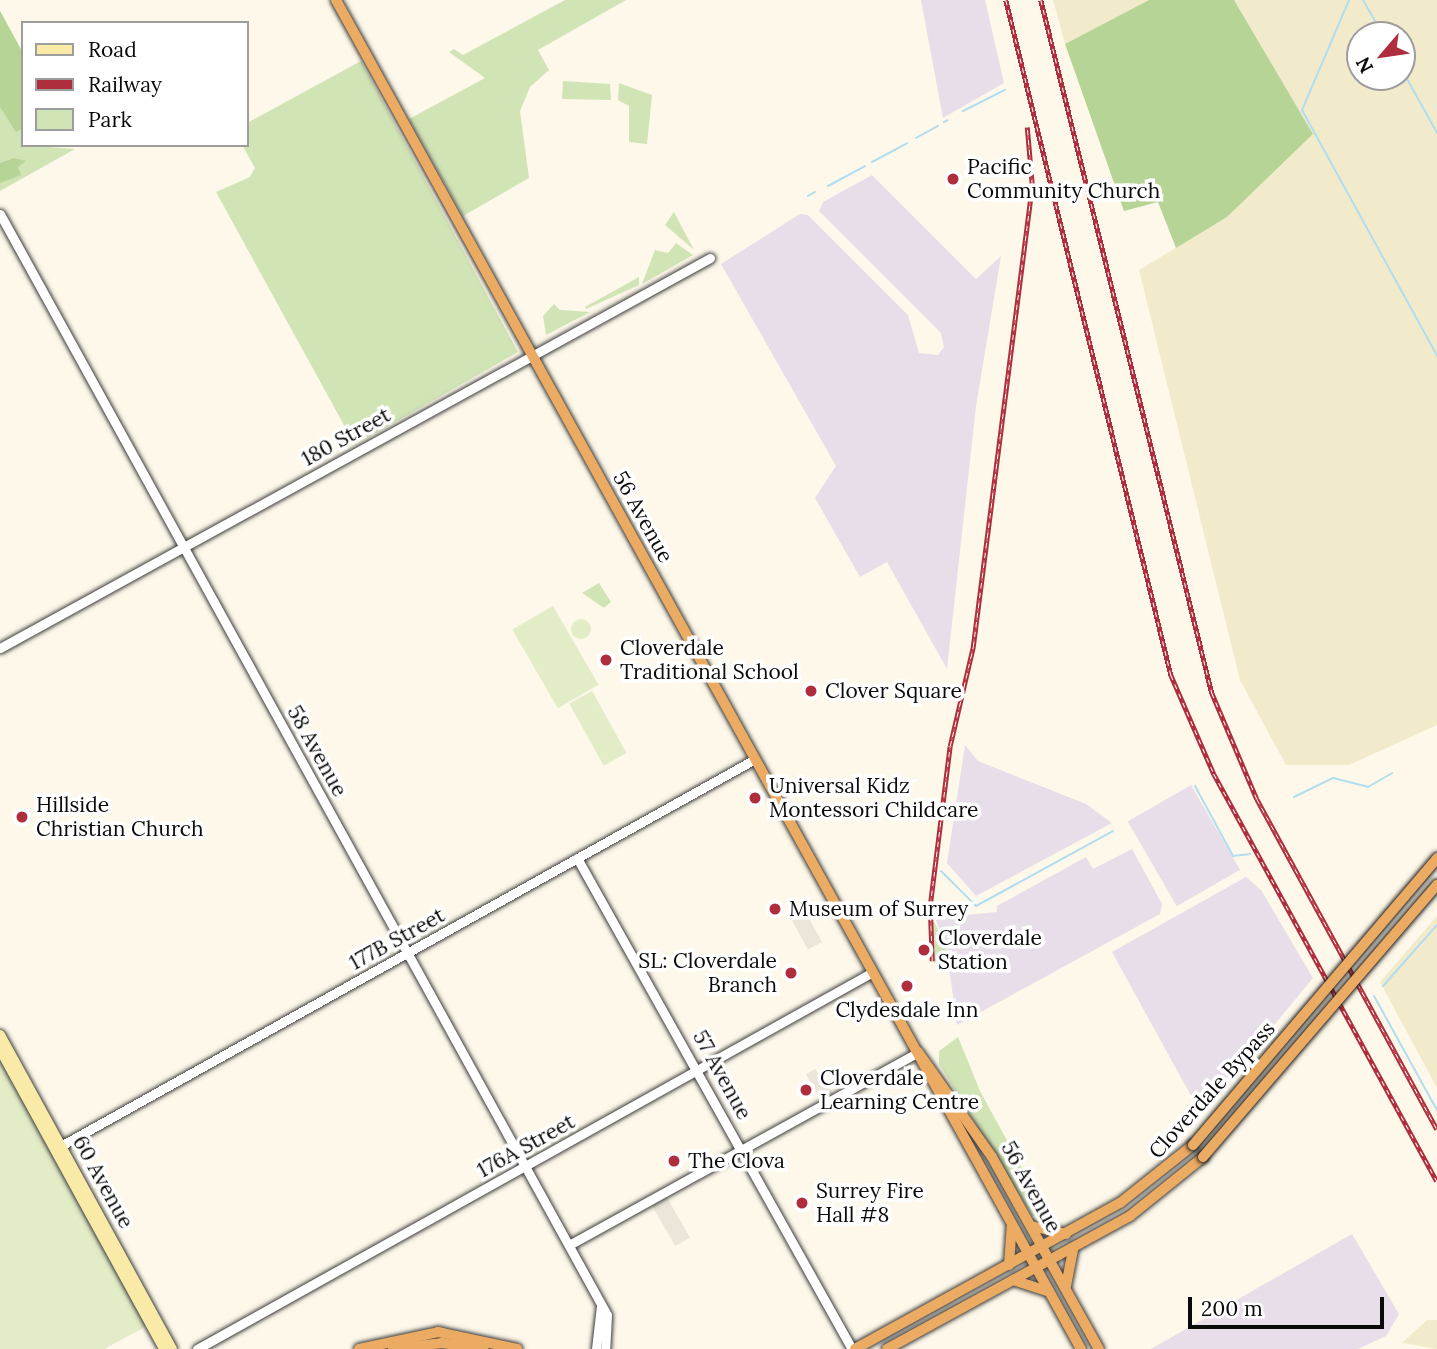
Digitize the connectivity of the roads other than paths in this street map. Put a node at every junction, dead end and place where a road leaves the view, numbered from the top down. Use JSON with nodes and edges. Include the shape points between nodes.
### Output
{"nodes":[{"id":1,"x":336,"y":0,"type":"edge"},
{"id":2,"x":0,"y":214,"type":"edge"},
{"id":3,"x":710,"y":258,"type":"dead end"},
{"id":4,"x":531,"y":355,"type":"junction"},
{"id":5,"x":184,"y":547,"type":"junction"},
{"id":6,"x":0,"y":648,"type":"edge"},
{"id":7,"x":755,"y":759,"type":"junction"},
{"id":8,"x":577,"y":858,"type":"junction"},
{"id":9,"x":1437,"y":858,"type":"edge"},
{"id":10,"x":1437,"y":885,"type":"edge"},
{"id":11,"x":409,"y":952,"type":"junction"},
{"id":12,"x":871,"y":973,"type":"junction"},
{"id":13,"x":0,"y":1035,"type":"edge"},
{"id":14,"x":0,"y":1049,"type":"edge"},
{"id":15,"x":918,"y":1052,"type":"junction"},
{"id":16,"x":699,"y":1070,"type":"junction"},
{"id":17,"x":58,"y":1147,"type":"junction"},
{"id":18,"x":742,"y":1149,"type":"junction"},
{"id":19,"x":526,"y":1166,"type":"junction"},
{"id":20,"x":1012,"y":1224,"type":"junction"},
{"id":21,"x":1031,"y":1226,"type":"junction"},
{"id":22,"x":1066,"y":1234,"type":"junction"},
{"id":23,"x":569,"y":1245,"type":"junction"},
{"id":24,"x":1042,"y":1247,"type":"junction"},
{"id":25,"x":1073,"y":1250,"type":"junction"},
{"id":26,"x":1029,"y":1254,"type":"junction"},
{"id":27,"x":1050,"y":1261,"type":"junction"},
{"id":28,"x":1009,"y":1265,"type":"junction"},
{"id":29,"x":1037,"y":1268,"type":"junction"},
{"id":30,"x":124,"y":1269,"type":"junction"},
{"id":31,"x":1013,"y":1280,"type":"junction"},
{"id":32,"x":1066,"y":1289,"type":"junction"},
{"id":33,"x":1051,"y":1294,"type":"junction"},
{"id":34,"x":601,"y":1306,"type":"junction"},
{"id":35,"x":164,"y":1349,"type":"edge"},
{"id":36,"x":172,"y":1349,"type":"edge"},
{"id":37,"x":197,"y":1349,"type":"edge"},
{"id":38,"x":359,"y":1349,"type":"edge"},
{"id":39,"x":393,"y":1349,"type":"edge"},
{"id":40,"x":485,"y":1349,"type":"edge"},
{"id":41,"x":517,"y":1349,"type":"edge"},
{"id":42,"x":596,"y":1349,"type":"edge"},
{"id":43,"x":605,"y":1349,"type":"edge"},
{"id":44,"x":853,"y":1349,"type":"edge"},
{"id":45,"x":887,"y":1349,"type":"edge"},
{"id":46,"x":1081,"y":1349,"type":"edge"},
{"id":47,"x":1099,"y":1349,"type":"edge"}],
"edges":[{"from":1,"to":4,"type":"highway","name":"56 Avenue"},
{"from":2,"to":5,"type":"street","name":"58 Avenue"},
{"from":3,"to":4,"type":"street","name":"180 Street"},
{"from":4,"to":5,"type":"street","name":"180 Street"},
{"from":4,"to":7,"type":"highway","name":"56 Avenue"},
{"from":5,"to":6,"type":"street","name":"180 Street"},
{"from":5,"to":11,"type":"street","name":"58 Avenue"},
{"from":7,"to":8,"type":"street","name":"177B Street"},
{"from":7,"to":12,"type":"highway","name":"56 Avenue"},
{"from":8,"to":11,"type":"street","name":"177B Street"},
{"from":8,"to":16,"type":"street","name":"57 Avenue"},
{"from":9,"to":22,"type":"highway","name":"Cloverdale Bypass","bridge":true,"via":[[1193,1145],[1151,1184]]},
{"from":10,"to":25,"type":"highway","name":"Cloverdale Bypass","bridge":true,"via":[[1203,1157],[1148,1204]]},
{"from":11,"to":17,"type":"street","name":"177B Street"},
{"from":11,"to":19,"type":"street","name":"58 Avenue"},
{"from":12,"to":15,"type":"highway","name":"56 Avenue"},
{"from":12,"to":16,"type":"street","name":"176A Street"},
{"from":13,"to":17,"type":"main road","name":"60 Avenue"},
{"from":14,"to":17,"type":"main road","name":"60 Avenue"},
{"from":15,"to":18,"type":"street"},
{"from":15,"to":20,"type":"highway","name":"56 Avenue","via":[[920,1067]]},
{"from":15,"to":21,"type":"highway","name":"56 Avenue","via":[[979,1135]]},
{"from":16,"to":18,"type":"street","name":"57 Avenue"},
{"from":16,"to":19,"type":"street","name":"176A Street"},
{"from":17,"to":30,"type":"main road","name":"60 Avenue"},
{"from":17,"to":30,"type":"main road","name":"60 Avenue"},
{"from":18,"to":23,"type":"street"},
{"from":18,"to":44,"type":"street","name":"57 Avenue"},
{"from":19,"to":23,"type":"street","name":"58 Avenue"},
{"from":19,"to":37,"type":"street","name":"176A Street"},
{"from":20,"to":26,"type":"highway","name":"56 Avenue"},
{"from":20,"to":28,"type":"highway"},
{"from":21,"to":22,"type":"highway"},
{"from":21,"to":24,"type":"highway","name":"56 Avenue"},
{"from":22,"to":24,"type":"highway","name":"Cloverdale Bypass"},
{"from":23,"to":34,"type":"street","name":"58 Avenue"},
{"from":24,"to":26,"type":"highway","name":"Cloverdale Bypass"},
{"from":24,"to":27,"type":"highway","name":"56 Avenue"},
{"from":25,"to":27,"type":"highway","name":"Cloverdale Bypass"},
{"from":25,"to":32,"type":"highway"},
{"from":26,"to":28,"type":"highway","name":"Cloverdale Bypass"},
{"from":26,"to":29,"type":"highway","name":"56 Avenue"},
{"from":27,"to":29,"type":"highway","name":"Cloverdale Bypass"},
{"from":27,"to":32,"type":"highway","name":"56 Avenue"},
{"from":28,"to":44,"type":"highway","name":"Cloverdale Bypass"},
{"from":29,"to":31,"type":"highway","name":"Cloverdale Bypass"},
{"from":29,"to":33,"type":"highway","name":"56 Avenue"},
{"from":30,"to":35,"type":"main road","name":"60 Avenue"},
{"from":30,"to":36,"type":"main road"},
{"from":31,"to":33,"type":"highway"},
{"from":31,"to":45,"type":"highway","name":"Cloverdale Bypass"},
{"from":32,"to":47,"type":"highway","name":"56 Avenue"},
{"from":33,"to":46,"type":"highway","name":"56 Avenue"},
{"from":34,"to":42,"type":"street"},
{"from":34,"to":43,"type":"street","name":"58 Avenue","via":[[607,1315]]},
{"from":38,"to":41,"type":"highway","via":[[438,1332]]},
{"from":39,"to":40,"type":"highway","via":[[442,1343]]}]}
